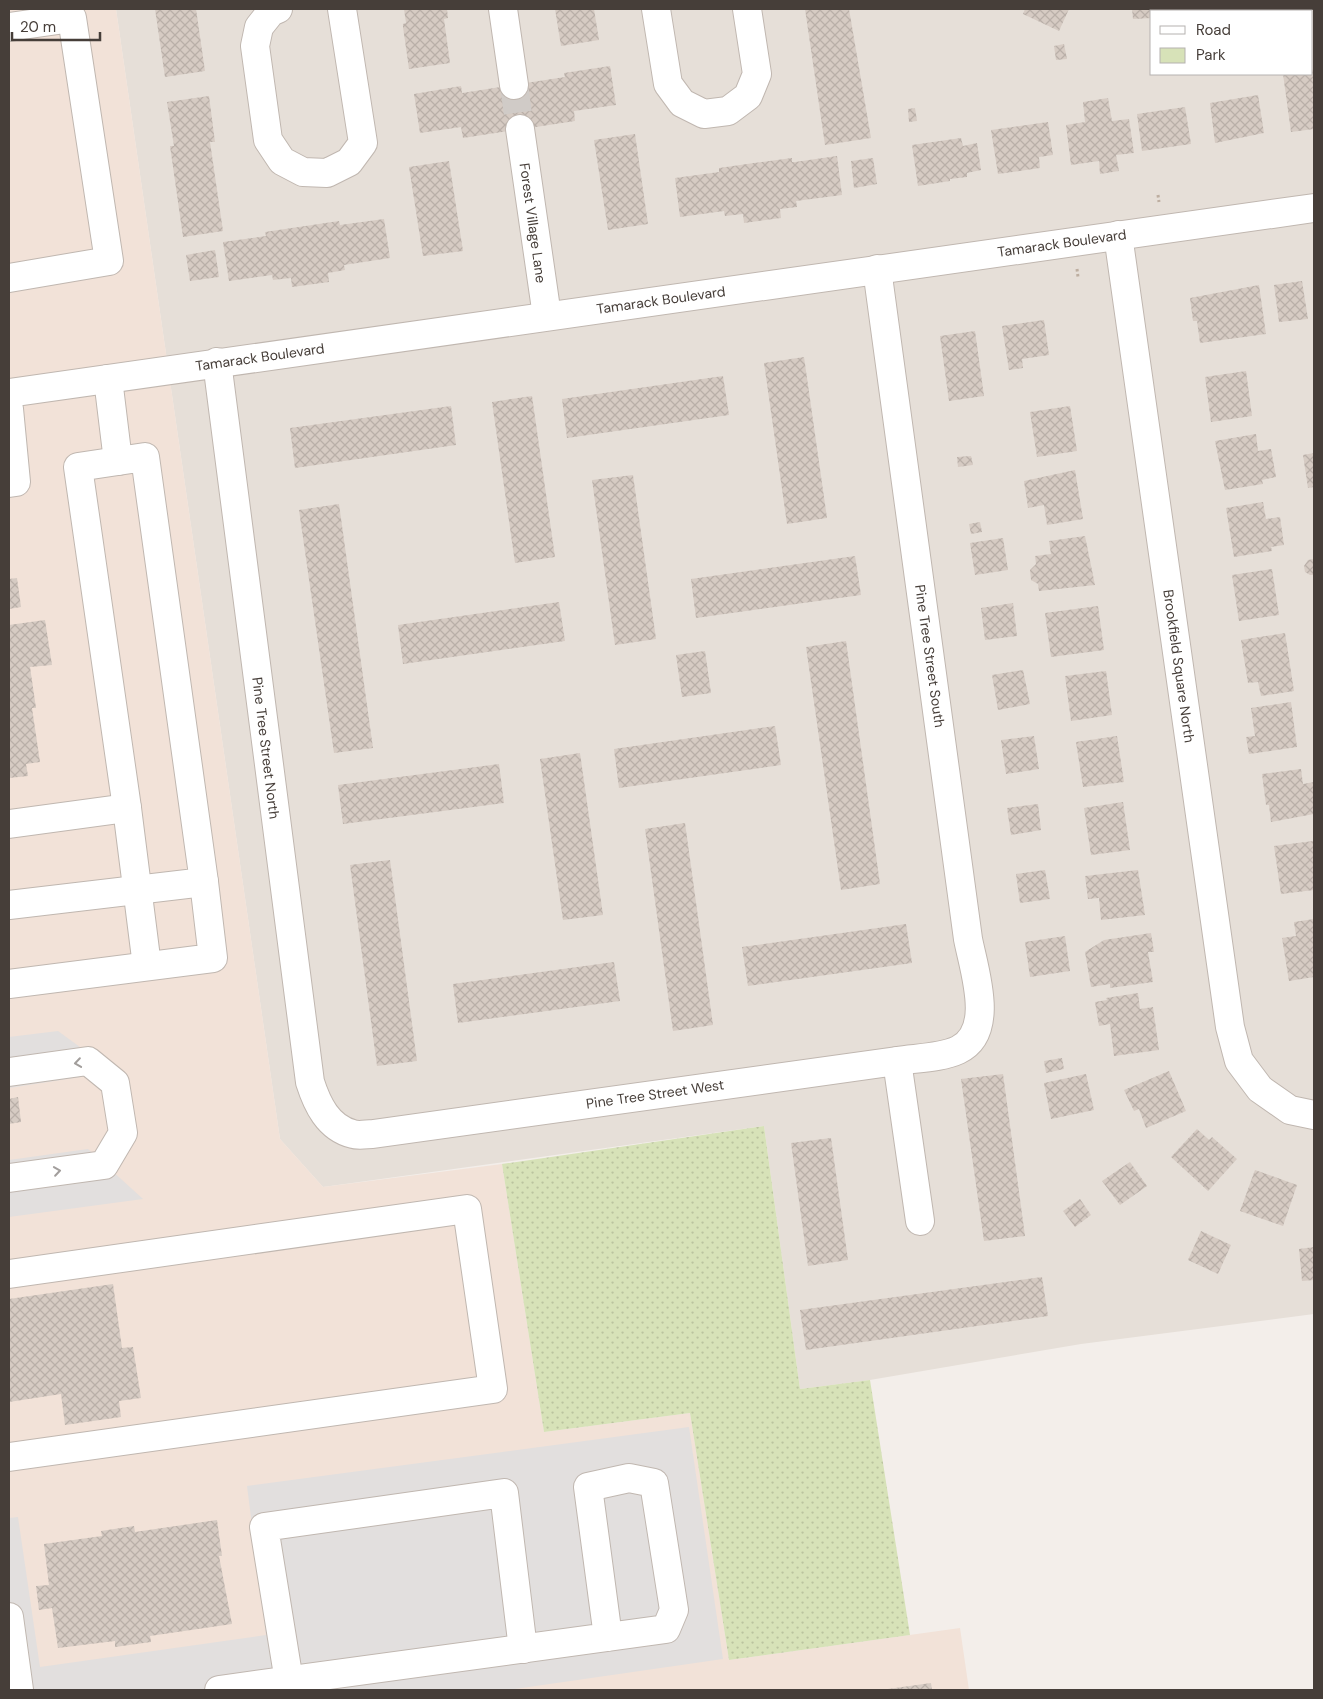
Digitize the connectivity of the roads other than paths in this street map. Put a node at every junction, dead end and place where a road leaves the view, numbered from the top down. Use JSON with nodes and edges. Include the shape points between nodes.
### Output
{"nodes":[{"id":1,"x":278,"y":9,"type":"edge"},
{"id":2,"x":342,"y":9,"type":"edge"},
{"id":3,"x":504,"y":9,"type":"edge"},
{"id":4,"x":656,"y":9,"type":"edge"},
{"id":5,"x":747,"y":9,"type":"edge"},
{"id":6,"x":9,"y":27,"type":"edge"},
{"id":7,"x":514,"y":85,"type":"tunnel mouth"},
{"id":8,"x":520,"y":130,"type":"tunnel mouth"},
{"id":9,"x":1314,"y":208,"type":"edge"},
{"id":10,"x":1118,"y":235,"type":"junction"},
{"id":11,"x":877,"y":269,"type":"junction"},
{"id":12,"x":9,"y":278,"type":"edge"},
{"id":13,"x":547,"y":316,"type":"junction"},
{"id":14,"x":216,"y":362,"type":"junction"},
{"id":15,"x":108,"y":379,"type":"junction"},
{"id":16,"x":9,"y":393,"type":"edge"},
{"id":17,"x":9,"y":409,"type":"edge"},
{"id":18,"x":118,"y":461,"type":"junction"},
{"id":19,"x":9,"y":483,"type":"edge"},
{"id":20,"x":127,"y":808,"type":"junction"},
{"id":21,"x":9,"y":824,"type":"edge"},
{"id":22,"x":204,"y":882,"type":"junction"},
{"id":23,"x":136,"y":889,"type":"junction"},
{"id":24,"x":9,"y":905,"type":"edge"},
{"id":25,"x":147,"y":966,"type":"junction"},
{"id":26,"x":9,"y":984,"type":"edge"},
{"id":27,"x":971,"y":1040,"type":"joint"},
{"id":28,"x":897,"y":1060,"type":"junction"},
{"id":29,"x":9,"y":1072,"type":"edge"},
{"id":30,"x":1314,"y":1116,"type":"edge"},
{"id":31,"x":337,"y":1126,"type":"joint"},
{"id":32,"x":9,"y":1178,"type":"edge"},
{"id":33,"x":920,"y":1221,"type":"dead end"},
{"id":34,"x":9,"y":1274,"type":"edge"},
{"id":35,"x":9,"y":1457,"type":"edge"},
{"id":36,"x":9,"y":1617,"type":"edge"},
{"id":37,"x":608,"y":1637,"type":"junction"},
{"id":38,"x":523,"y":1648,"type":"junction"},
{"id":39,"x":289,"y":1681,"type":"junction"},
{"id":40,"x":19,"y":1690,"type":"edge"},
{"id":41,"x":219,"y":1690,"type":"edge"}],
"edges":[{"from":1,"to":2,"type":"street","via":[[271,12],[259,27],[255,46],[268,140],[282,160],[303,172],[327,173],[349,162],[363,142]]},
{"from":3,"to":7,"type":"street"},
{"from":4,"to":5,"type":"street","via":[[668,84],[682,103],[704,114],[728,111],[735,106],[748,96],[758,74]]},
{"from":6,"to":12,"type":"street","via":[[72,18],[109,261]]},
{"from":8,"to":13,"type":"street","name":"Forest Village Lane"},
{"from":9,"to":10,"type":"street","name":"Tamarack Boulevard"},
{"from":10,"to":11,"type":"street","name":"Tamarack Boulevard"},
{"from":10,"to":30,"type":"street","name":"Brookfield Square North","via":[[1230,1027],[1239,1061],[1260,1090],[1290,1110]]},
{"from":11,"to":13,"type":"street","name":"Tamarack Boulevard"},
{"from":11,"to":27,"type":"street","name":"Pine Tree Street South","via":[[967,929],[980,1003],[980,1022]]},
{"from":13,"to":14,"type":"street","name":"Tamarack Boulevard"},
{"from":14,"to":15,"type":"street","name":"Tamarack Boulevard"},
{"from":14,"to":31,"type":"street","name":"Pine Tree Street North","via":[[310,1082],[318,1107]]},
{"from":15,"to":16,"type":"street","name":"Tamarack Boulevard"},
{"from":15,"to":18,"type":"street"},
{"from":17,"to":19,"type":"street","via":[[16,482]]},
{"from":18,"to":20,"type":"street","via":[[78,467]]},
{"from":18,"to":22,"type":"street","via":[[145,458]]},
{"from":20,"to":21,"type":"street"},
{"from":20,"to":23,"type":"street"},
{"from":22,"to":23,"type":"street"},
{"from":22,"to":25,"type":"street","via":[[213,958]]},
{"from":23,"to":24,"type":"street"},
{"from":23,"to":25,"type":"street"},
{"from":25,"to":26,"type":"street"},
{"from":27,"to":28,"type":"street","name":"Pine Tree Street West","via":[[958,1050]]},
{"from":28,"to":31,"type":"street","name":"Pine Tree Street West","via":[[373,1134],[354,1134]]},
{"from":28,"to":33,"type":"street"},
{"from":32,"to":29,"type":"street","one_way":true,"via":[[104,1165],[123,1132],[115,1083],[88,1061]]},
{"from":34,"to":35,"type":"street","via":[[467,1208],[493,1389]]},
{"from":36,"to":40,"type":"street"},
{"from":37,"to":37,"type":"street","via":[[666,1629],[674,1610],[654,1483],[629,1478],[588,1487]]},
{"from":37,"to":38,"type":"street"},
{"from":38,"to":39,"type":"street"},
{"from":38,"to":39,"type":"street","via":[[504,1493],[264,1527]]},
{"from":39,"to":41,"type":"street"}]}
